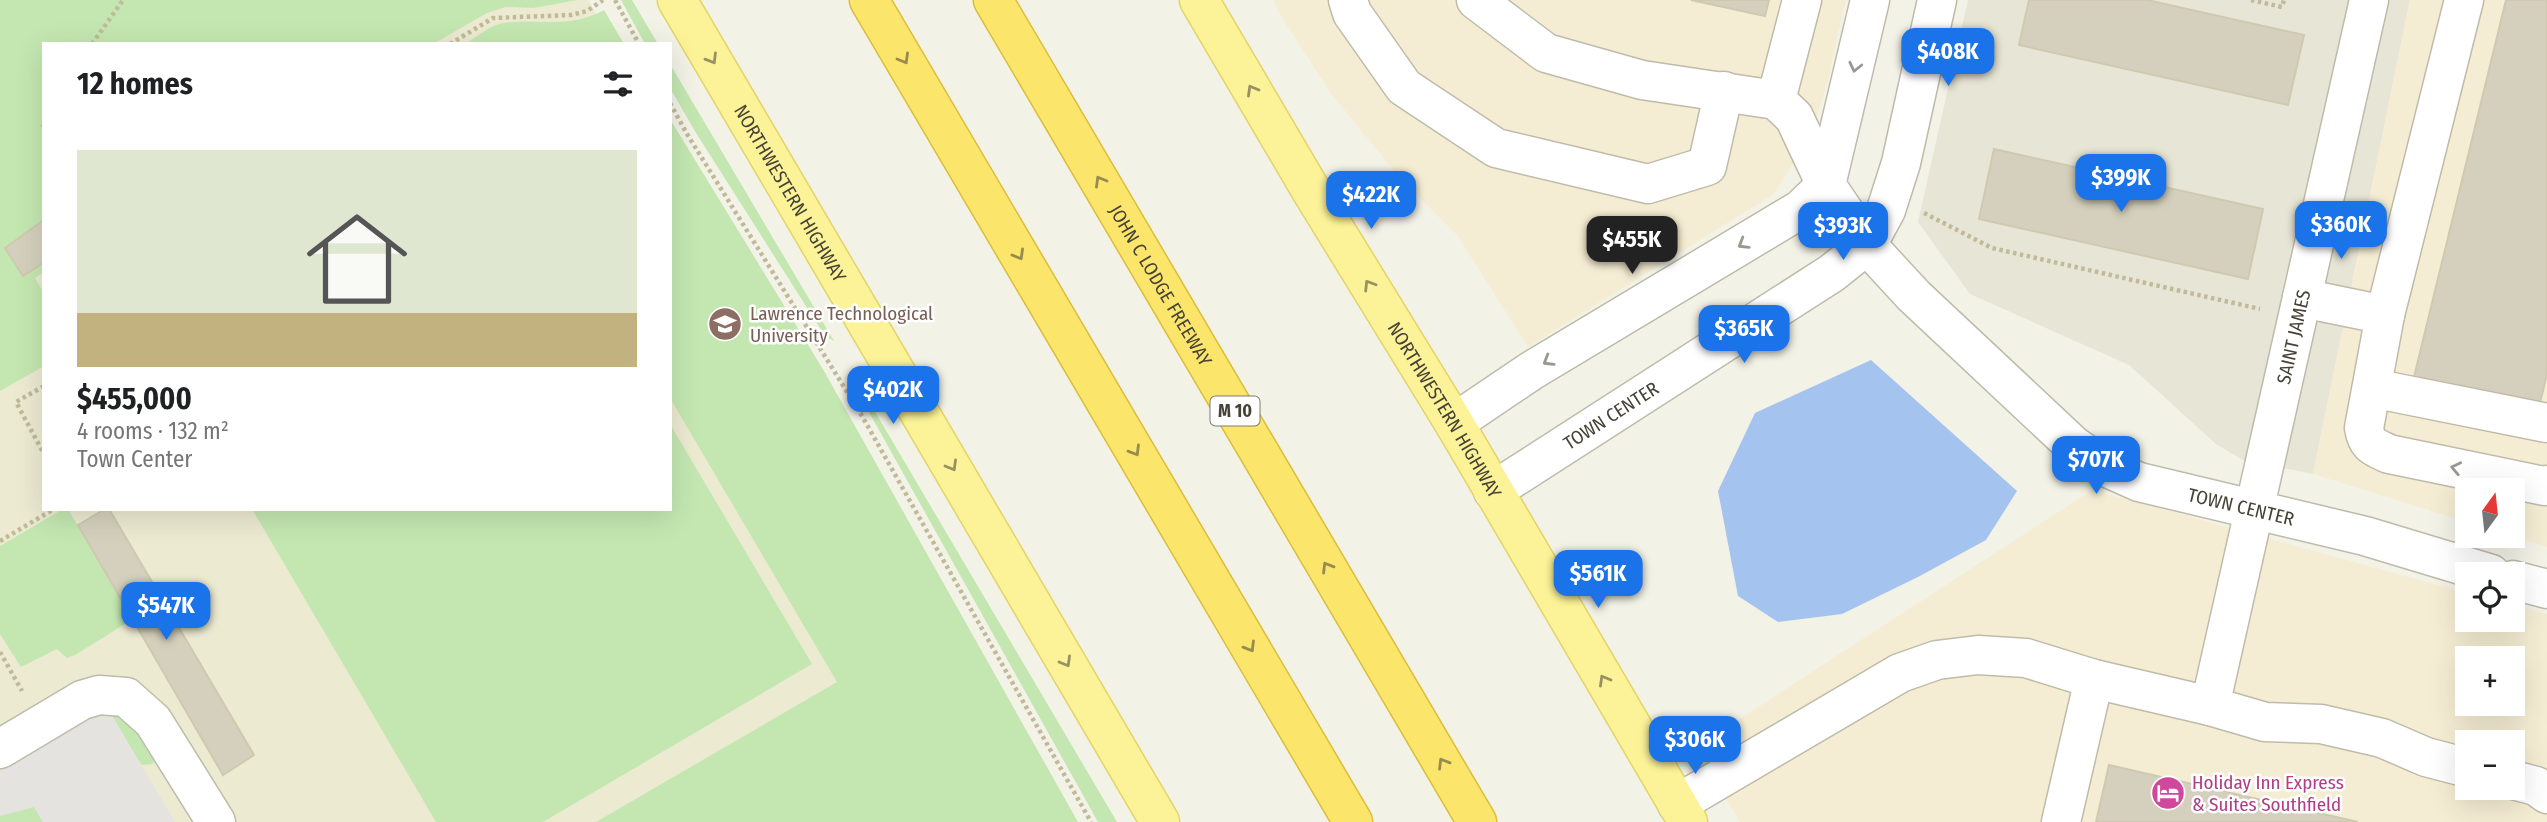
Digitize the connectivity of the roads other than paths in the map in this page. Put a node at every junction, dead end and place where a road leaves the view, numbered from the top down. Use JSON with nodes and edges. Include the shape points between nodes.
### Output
{"nodes":[{"id":1,"x":677,"y":0,"type":"edge"},
{"id":2,"x":869,"y":0,"type":"edge"},
{"id":3,"x":993,"y":0,"type":"edge"},
{"id":4,"x":1199,"y":0,"type":"edge"},
{"id":5,"x":1348,"y":0,"type":"edge"},
{"id":6,"x":1476,"y":0,"type":"edge"},
{"id":7,"x":1802,"y":0,"type":"edge"},
{"id":8,"x":1870,"y":0,"type":"edge"},
{"id":9,"x":1937,"y":0,"type":"edge"},
{"id":10,"x":2369,"y":0,"type":"edge"},
{"id":11,"x":2464,"y":0,"type":"edge"},
{"id":12,"x":1724,"y":91,"type":"junction"},
{"id":13,"x":1776,"y":100,"type":"junction"},
{"id":14,"x":1826,"y":185,"type":"junction"},
{"id":15,"x":1867,"y":245,"type":"junction"},
{"id":16,"x":2302,"y":298,"type":"junction"},
{"id":17,"x":2385,"y":315,"type":"junction"},
{"id":18,"x":2372,"y":388,"type":"junction"},
{"id":19,"x":1454,"y":423,"type":"junction"},
{"id":20,"x":2547,"y":423,"type":"edge"},
{"id":21,"x":2547,"y":485,"type":"edge"},
{"id":22,"x":1493,"y":491,"type":"junction"},
{"id":23,"x":2254,"y":509,"type":"junction"},
{"id":24,"x":2455,"y":563,"type":"edge"},
{"id":25,"x":2525,"y":583,"type":"edge"},
{"id":26,"x":2547,"y":589,"type":"edge"},
{"id":27,"x":2094,"y":679,"type":"junction"},
{"id":28,"x":2210,"y":706,"type":"junction"},
{"id":29,"x":0,"y":749,"type":"edge"},
{"id":30,"x":2455,"y":765,"type":"edge"},
{"id":31,"x":2525,"y":783,"type":"edge"},
{"id":32,"x":2547,"y":794,"type":"edge"},
{"id":33,"x":1682,"y":813,"type":"edge"},
{"id":34,"x":216,"y":822,"type":"edge"},
{"id":35,"x":1160,"y":822,"type":"edge"},
{"id":36,"x":1353,"y":822,"type":"edge"},
{"id":37,"x":1477,"y":822,"type":"edge"},
{"id":38,"x":2061,"y":822,"type":"edge"}],
"edges":[{"from":1,"to":35,"type":"main road","name":"NORTHWESTERN HIGHWAY","one_way":true},
{"from":2,"to":36,"type":"highway","one_way":true},
{"from":37,"to":3,"type":"highway","name":"JOHN C LODGE FREEWAY","number":"M 10","one_way":true},
{"from":19,"to":4,"type":"main road","name":"NORTHWESTERN HIGHWAY","one_way":true},
{"from":5,"to":12,"type":"street","via":[[1352,13],[1405,87],[1496,148],[1648,184],[1707,166]]},
{"from":6,"to":12,"type":"street","via":[[1546,54],[1643,80]]},
{"from":7,"to":13,"type":"street"},
{"from":8,"to":14,"type":"street","one_way":true},
{"from":9,"to":15,"type":"street","name":"TOWN CENTER","via":[[1901,163],[1886,210]]},
{"from":10,"to":16,"type":"street","name":"SAINT JAMES"},
{"from":11,"to":17,"type":"street"},
{"from":12,"to":13,"type":"street"},
{"from":13,"to":14,"type":"street","name":"TOWN CENTER","via":[[1794,117]]},
{"from":14,"to":15,"type":"street","name":"TOWN CENTER"},
{"from":14,"to":19,"type":"street","one_way":true,"via":[[1801,209],[1531,371]]},
{"from":15,"to":22,"type":"street","name":"TOWN CENTER","via":[[1832,273]]},
{"from":15,"to":23,"type":"street","name":"TOWN CENTER","via":[[1914,296],[2073,445],[2103,466],[2139,482]]},
{"from":16,"to":17,"type":"street"},
{"from":16,"to":23,"type":"street","name":"SAINT JAMES"},
{"from":17,"to":18,"type":"street"},
{"from":18,"to":20,"type":"street"},
{"from":21,"to":18,"type":"street","one_way":true,"via":[[2389,454],[2374,447],[2364,428]]},
{"from":19,"to":22,"type":"main road","name":"NORTHWESTERN HIGHWAY"},
{"from":33,"to":22,"type":"main road","name":"NORTHWESTERN HIGHWAY","one_way":true},
{"from":23,"to":24,"type":"street","name":"TOWN CENTER"},
{"from":23,"to":28,"type":"street","name":"SAINT JAMES"},
{"from":25,"to":26,"type":"street"},
{"from":27,"to":28,"type":"street"},
{"from":27,"to":33,"type":"street","via":[[2026,658],[1937,660],[1900,673]]},
{"from":27,"to":38,"type":"street"},
{"from":28,"to":30,"type":"street","via":[[2265,722],[2321,724]]},
{"from":29,"to":34,"type":"street","via":[[82,700],[99,695],[126,697],[153,721]]},
{"from":31,"to":32,"type":"street"}]}
